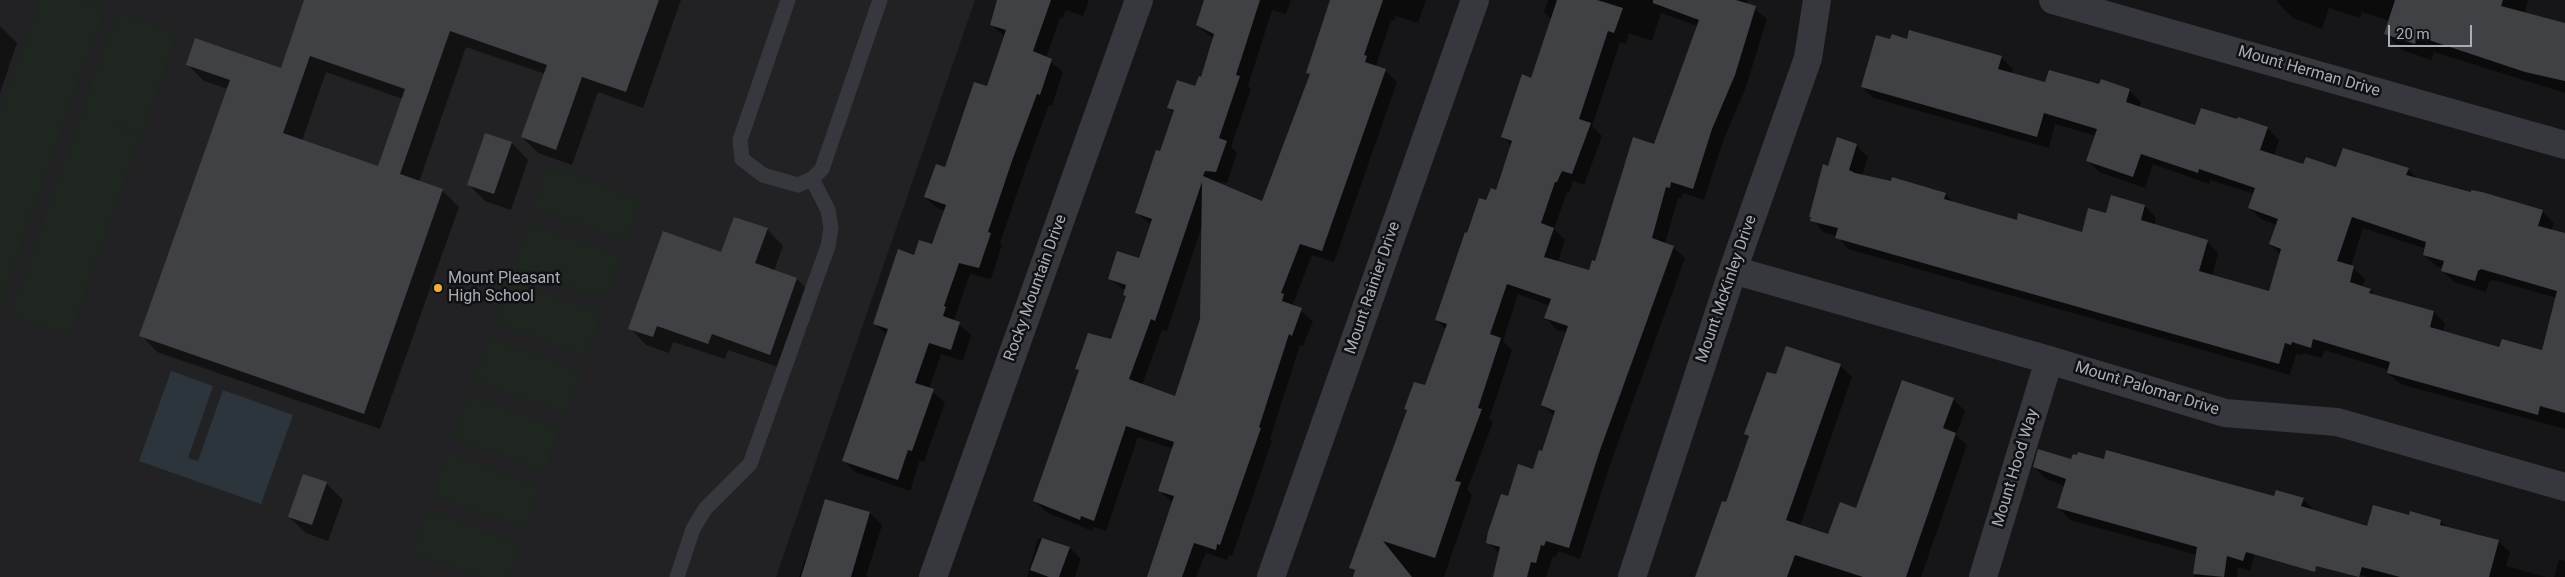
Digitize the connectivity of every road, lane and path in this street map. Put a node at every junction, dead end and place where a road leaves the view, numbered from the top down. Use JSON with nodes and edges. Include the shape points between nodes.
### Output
{"nodes":[{"id":1,"x":788,"y":0,"type":"edge"},
{"id":2,"x":880,"y":0,"type":"edge"},
{"id":3,"x":1139,"y":0,"type":"edge"},
{"id":4,"x":1475,"y":0,"type":"edge"},
{"id":5,"x":1817,"y":0,"type":"edge"},
{"id":6,"x":2053,"y":0,"type":"edge"},
{"id":7,"x":2565,"y":145,"type":"edge"},
{"id":8,"x":812,"y":179,"type":"junction"},
{"id":9,"x":1733,"y":270,"type":"junction"},
{"id":10,"x":2049,"y":360,"type":"junction"},
{"id":11,"x":2565,"y":487,"type":"edge"},
{"id":12,"x":677,"y":577,"type":"edge"},
{"id":13,"x":934,"y":577,"type":"edge"},
{"id":14,"x":1271,"y":577,"type":"edge"},
{"id":15,"x":1632,"y":577,"type":"edge"},
{"id":16,"x":1983,"y":577,"type":"edge"}],
"edges":[{"from":1,"to":8,"type":"lane","via":[[740,140],[742,159],[763,175],[798,185]]},
{"from":2,"to":8,"type":"lane","via":[[822,169]]},
{"from":3,"to":13,"type":"street","name":"Rocky Mountain Drive"},
{"from":4,"to":14,"type":"street","name":"Mount Rainier Drive"},
{"from":5,"to":9,"type":"street","name":"Mount McKinley Drive","via":[[1808,58]]},
{"from":6,"to":7,"type":"street","name":"Mount Herman Drive"},
{"from":8,"to":12,"type":"lane","via":[[828,210],[831,228],[828,246],[750,464],[705,509],[694,529]]},
{"from":9,"to":10,"type":"street","name":"Mount Palomar Drive"},
{"from":9,"to":15,"type":"street","name":"Mount McKinley Drive"},
{"from":10,"to":11,"type":"street","name":"Mount Palomar Drive","via":[[2225,413],[2337,422]]},
{"from":10,"to":16,"type":"street","name":"Mount Hood Way"}]}
